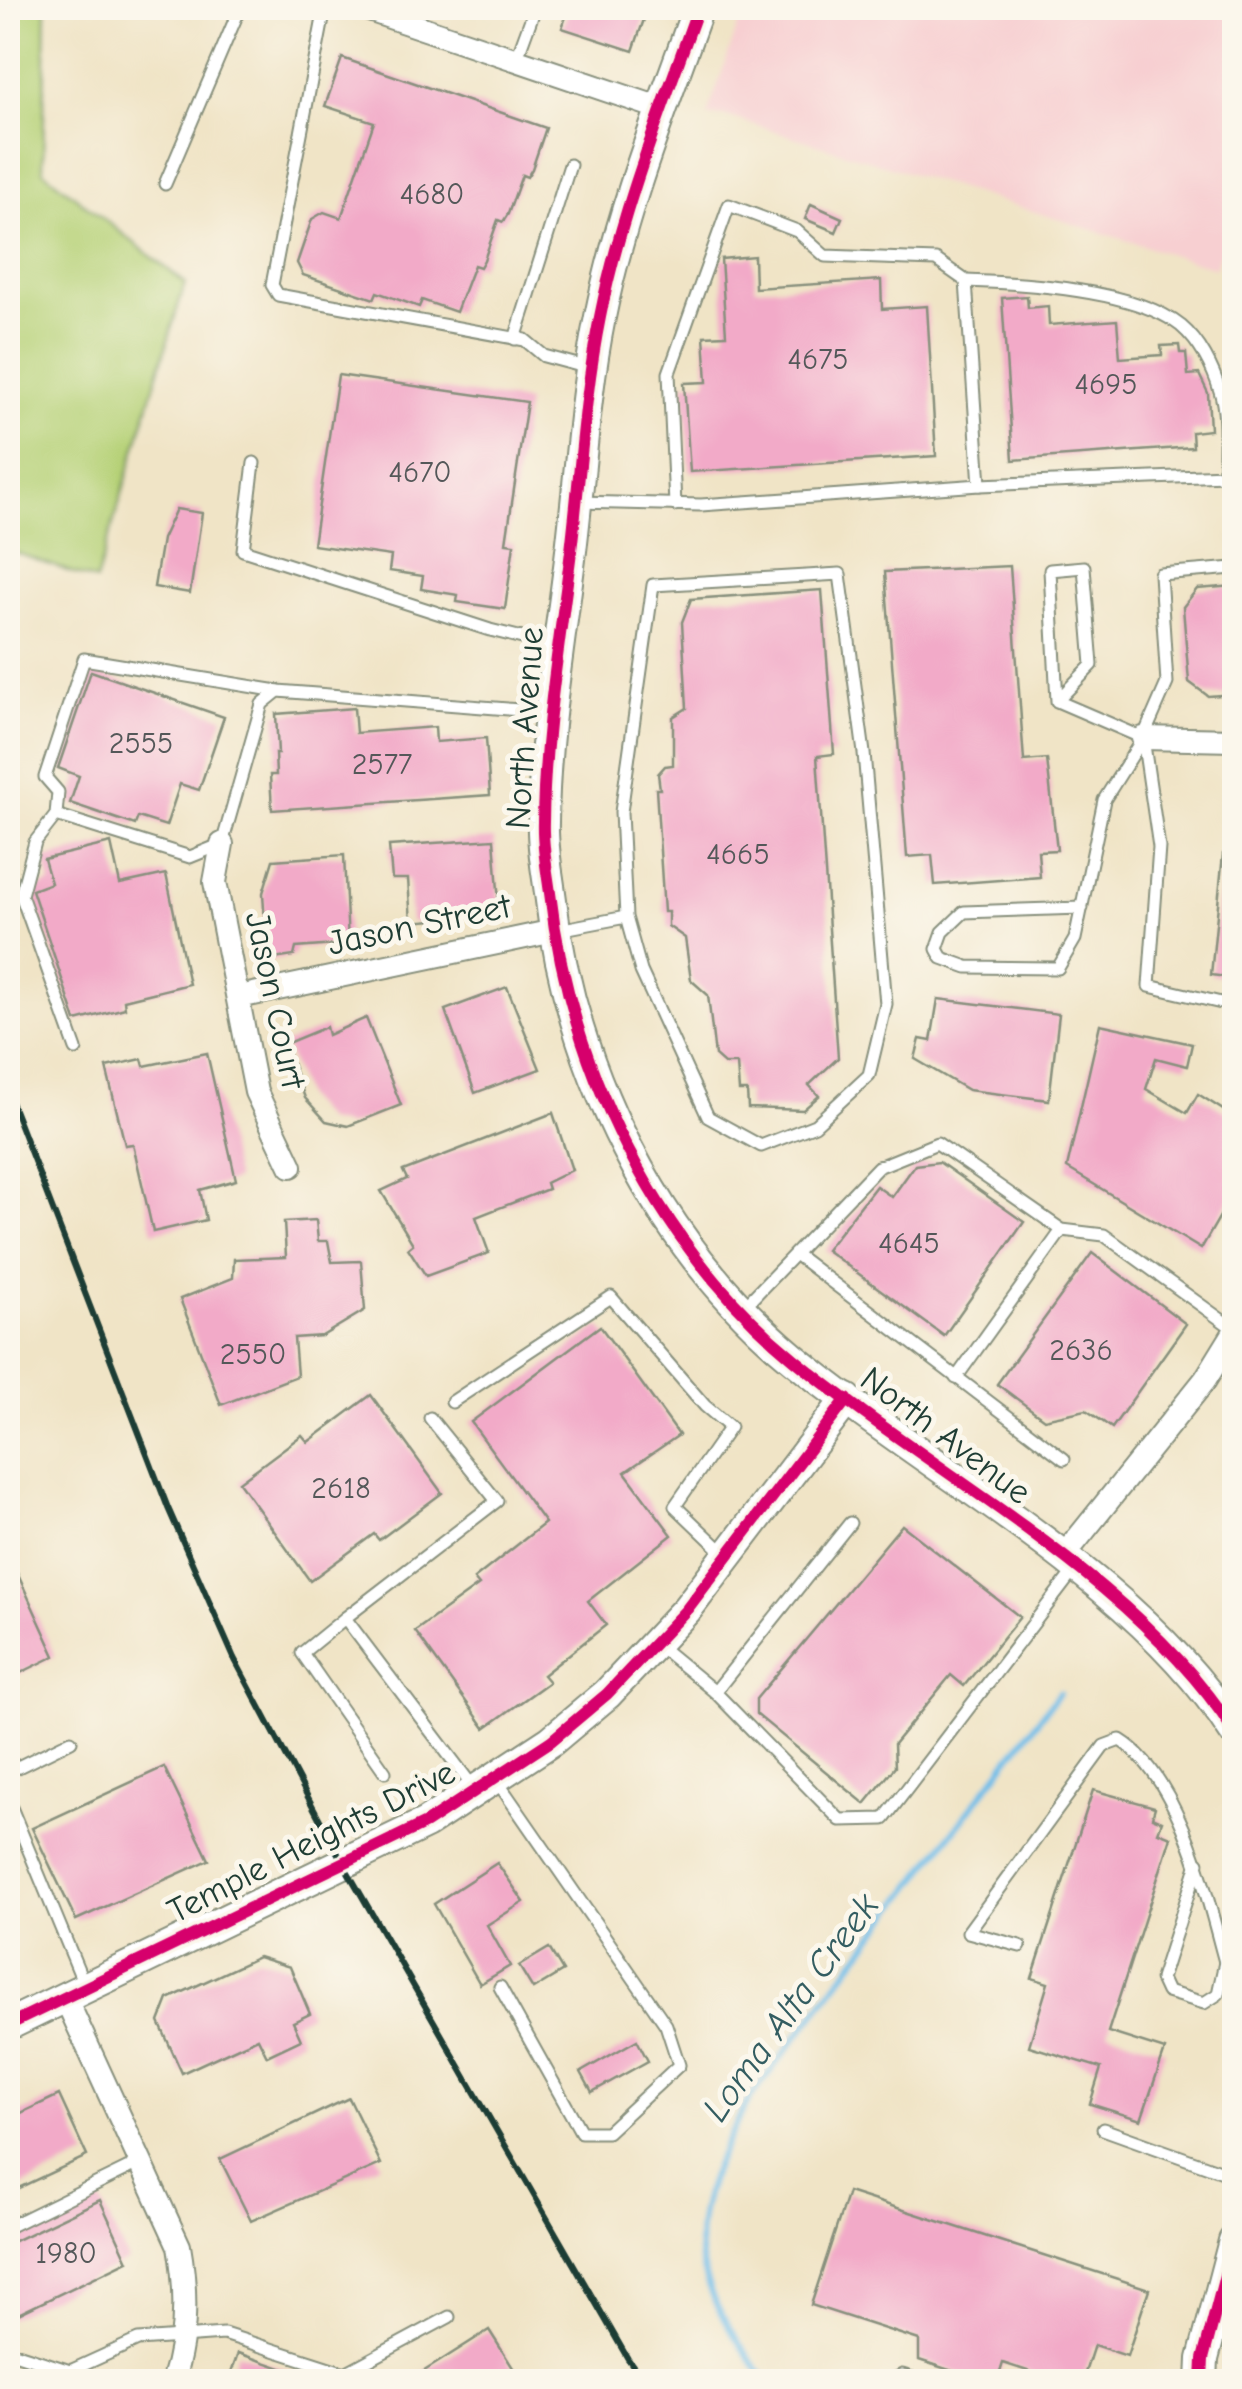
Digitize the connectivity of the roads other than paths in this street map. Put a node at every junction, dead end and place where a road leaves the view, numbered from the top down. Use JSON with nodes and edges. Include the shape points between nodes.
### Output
{"nodes":[{"id":1,"x":240,"y":8,"type":"edge"},
{"id":2,"x":324,"y":8,"type":"edge"},
{"id":3,"x":362,"y":8,"type":"edge"},
{"id":4,"x":535,"y":8,"type":"edge"},
{"id":5,"x":698,"y":8,"type":"edge"},
{"id":6,"x":516,"y":60,"type":"junction"},
{"id":7,"x":662,"y":110,"type":"junction"},
{"id":8,"x":570,"y":166,"type":"dead end"},
{"id":9,"x":165,"y":184,"type":"dead end"},
{"id":10,"x":966,"y":282,"type":"junction"},
{"id":11,"x":515,"y":339,"type":"junction"},
{"id":12,"x":593,"y":369,"type":"junction"},
{"id":13,"x":254,"y":463,"type":"dead end"},
{"id":14,"x":980,"y":485,"type":"junction"},
{"id":15,"x":577,"y":502,"type":"junction"},
{"id":16,"x":675,"y":506,"type":"junction"},
{"id":17,"x":1234,"y":568,"type":"edge"},
{"id":18,"x":559,"y":647,"type":"junction"},
{"id":19,"x":278,"y":692,"type":"junction"},
{"id":20,"x":1057,"y":701,"type":"junction"},
{"id":21,"x":551,"y":712,"type":"junction"},
{"id":22,"x":1143,"y":738,"type":"junction"},
{"id":23,"x":1234,"y":740,"type":"edge"},
{"id":24,"x":56,"y":816,"type":"junction"},
{"id":25,"x":222,"y":844,"type":"junction"},
{"id":26,"x":1082,"y":908,"type":"junction"},
{"id":27,"x":626,"y":918,"type":"junction"},
{"id":28,"x":554,"y":931,"type":"junction"},
{"id":29,"x":239,"y":998,"type":"junction"},
{"id":30,"x":1234,"y":1006,"type":"edge"},
{"id":31,"x":76,"y":1049,"type":"dead end"},
{"id":32,"x":291,"y":1166,"type":"dead end"},
{"id":33,"x":1062,"y":1230,"type":"junction"},
{"id":34,"x":794,"y":1254,"type":"junction"},
{"id":35,"x":743,"y":1308,"type":"junction"},
{"id":36,"x":1234,"y":1331,"type":"edge"},
{"id":37,"x":956,"y":1378,"type":"junction"},
{"id":38,"x":847,"y":1399,"type":"junction"},
{"id":39,"x":452,"y":1402,"type":"dead end"},
{"id":40,"x":430,"y":1418,"type":"dead end"},
{"id":41,"x":1064,"y":1459,"type":"dead end"},
{"id":42,"x":850,"y":1523,"type":"dead end"},
{"id":43,"x":728,"y":1556,"type":"junction"},
{"id":44,"x":1069,"y":1564,"type":"junction"},
{"id":45,"x":344,"y":1618,"type":"junction"},
{"id":46,"x":656,"y":1643,"type":"junction"},
{"id":47,"x":716,"y":1692,"type":"junction"},
{"id":48,"x":1234,"y":1731,"type":"edge"},
{"id":49,"x":71,"y":1741,"type":"dead end"},
{"id":50,"x":8,"y":1772,"type":"edge"},
{"id":51,"x":385,"y":1772,"type":"dead end"},
{"id":52,"x":485,"y":1784,"type":"junction"},
{"id":53,"x":8,"y":1800,"type":"edge"},
{"id":54,"x":1198,"y":1863,"type":"junction"},
{"id":55,"x":1020,"y":1946,"type":"dead end"},
{"id":56,"x":1230,"y":1962,"type":"edge"},
{"id":57,"x":500,"y":1987,"type":"dead end"},
{"id":58,"x":75,"y":1992,"type":"junction"},
{"id":59,"x":8,"y":2025,"type":"edge"},
{"id":60,"x":1102,"y":2129,"type":"dead end"},
{"id":61,"x":140,"y":2162,"type":"junction"},
{"id":62,"x":1234,"y":2176,"type":"edge"},
{"id":63,"x":8,"y":2226,"type":"edge"},
{"id":64,"x":1234,"y":2241,"type":"edge"},
{"id":65,"x":449,"y":2317,"type":"dead end"},
{"id":66,"x":182,"y":2337,"type":"junction"},
{"id":67,"x":8,"y":2351,"type":"edge"},
{"id":68,"x":172,"y":2382,"type":"edge"},
{"id":69,"x":889,"y":2382,"type":"edge"},
{"id":70,"x":925,"y":2382,"type":"edge"},
{"id":71,"x":1202,"y":2382,"type":"edge"}],
"edges":[{"from":1,"to":9,"type":"lane"},
{"from":2,"to":11,"type":"lane","via":[[272,285],[284,299]]},
{"from":3,"to":6,"type":"street"},
{"from":4,"to":6,"type":"lane"},
{"from":5,"to":7,"type":"main road","name":"North Avenue"},
{"from":6,"to":7,"type":"street"},
{"from":7,"to":12,"type":"main road","name":"North Avenue","via":[[629,204]]},
{"from":8,"to":11,"type":"lane"},
{"from":10,"to":14,"type":"lane"},
{"from":10,"to":14,"type":"lane","via":[[1015,282],[1145,307],[1168,318],[1192,337],[1208,364],[1224,414],[1224,475]]},
{"from":10,"to":16,"type":"lane","via":[[936,260],[825,256],[796,231],[729,206],[669,373]]},
{"from":11,"to":12,"type":"lane","via":[[544,356]]},
{"from":12,"to":15,"type":"main road","name":"North Avenue"},
{"from":13,"to":18,"type":"lane","via":[[243,550]]},
{"from":14,"to":16,"type":"lane"},
{"from":15,"to":16,"type":"lane"},
{"from":15,"to":18,"type":"main road","name":"North Avenue"},
{"from":17,"to":22,"type":"lane","via":[[1160,574],[1167,683]]},
{"from":18,"to":21,"type":"main road","name":"North Avenue"},
{"from":19,"to":21,"type":"lane"},
{"from":19,"to":24,"type":"lane","via":[[84,659],[45,777],[58,792]]},
{"from":19,"to":25,"type":"lane","via":[[262,704]]},
{"from":20,"to":20,"type":"lane","via":[[1050,570],[1084,567],[1092,665]]},
{"from":20,"to":22,"type":"lane"},
{"from":21,"to":28,"type":"main road","name":"North Avenue","via":[[542,828]]},
{"from":22,"to":23,"type":"street"},
{"from":22,"to":26,"type":"lane","via":[[1104,800]]},
{"from":22,"to":30,"type":"lane","via":[[1159,847],[1149,986]]},
{"from":24,"to":25,"type":"lane","via":[[190,857]]},
{"from":24,"to":31,"type":"lane","via":[[35,842],[21,895]]},
{"from":25,"to":29,"type":"street","name":"Jason Court","via":[[215,882]]},
{"from":26,"to":26,"type":"lane","via":[[1075,939],[1058,968],[967,968],[937,949],[942,932],[964,912]]},
{"from":27,"to":27,"type":"lane","via":[[621,812],[653,584],[840,574],[886,1004],[869,1075],[815,1125],[761,1146],[708,1117],[641,971]]},
{"from":27,"to":28,"type":"lane"},
{"from":28,"to":29,"type":"street","name":"Jason Street"},
{"from":28,"to":35,"type":"main road","name":"North Avenue","via":[[572,1011],[610,1114],[656,1204]]},
{"from":29,"to":32,"type":"street","name":"Jason Court","via":[[256,1092]]},
{"from":33,"to":34,"type":"lane","via":[[937,1143],[878,1167]]},
{"from":33,"to":36,"type":"lane","via":[[1104,1235]]},
{"from":33,"to":37,"type":"lane"},
{"from":34,"to":35,"type":"lane"},
{"from":34,"to":37,"type":"lane"},
{"from":35,"to":38,"type":"main road","name":"North Avenue","via":[[791,1357]]},
{"from":36,"to":44,"type":"street"},
{"from":37,"to":41,"type":"lane"},
{"from":38,"to":43,"type":"main road","name":"Temple Heights Drive"},
{"from":38,"to":44,"type":"main road","name":"North Avenue"},
{"from":39,"to":43,"type":"lane","via":[[611,1298],[730,1427],[676,1506]]},
{"from":40,"to":45,"type":"lane","via":[[497,1501]]},
{"from":42,"to":47,"type":"lane"},
{"from":43,"to":46,"type":"main road","name":"Temple Heights Drive"},
{"from":44,"to":47,"type":"lane","via":[[884,1818],[840,1820]]},
{"from":44,"to":48,"type":"main road","name":"North Avenue","via":[[1160,1638]]},
{"from":45,"to":51,"type":"lane","via":[[302,1653]]},
{"from":45,"to":52,"type":"lane"},
{"from":46,"to":47,"type":"lane"},
{"from":46,"to":52,"type":"main road","name":"Temple Heights Drive","via":[[566,1730]]},
{"from":49,"to":50,"type":"lane"},
{"from":52,"to":57,"type":"lane","via":[[666,2026],[680,2065],[607,2132],[582,2132]]},
{"from":52,"to":58,"type":"main road","name":"Temple Heights Drive","via":[[344,1865]]},
{"from":53,"to":58,"type":"lane"},
{"from":54,"to":55,"type":"lane","via":[[1136,1750],[1120,1740],[1104,1746],[968,1932]]},
{"from":54,"to":56,"type":"lane"},
{"from":54,"to":56,"type":"lane","via":[[1161,1979],[1167,1992],[1204,2004],[1218,1994]]},
{"from":58,"to":59,"type":"main road","name":"Temple Heights Drive"},
{"from":58,"to":61,"type":"street"},
{"from":60,"to":62,"type":"lane"},
{"from":61,"to":63,"type":"lane"},
{"from":61,"to":66,"type":"street","via":[[179,2246],[186,2285]]},
{"from":64,"to":71,"type":"main road"},
{"from":65,"to":66,"type":"lane","via":[[346,2373],[224,2334]]},
{"from":66,"to":67,"type":"lane","via":[[138,2340],[70,2372]]},
{"from":66,"to":68,"type":"street"},
{"from":69,"to":70,"type":"lane","via":[[902,2374]]}]}
